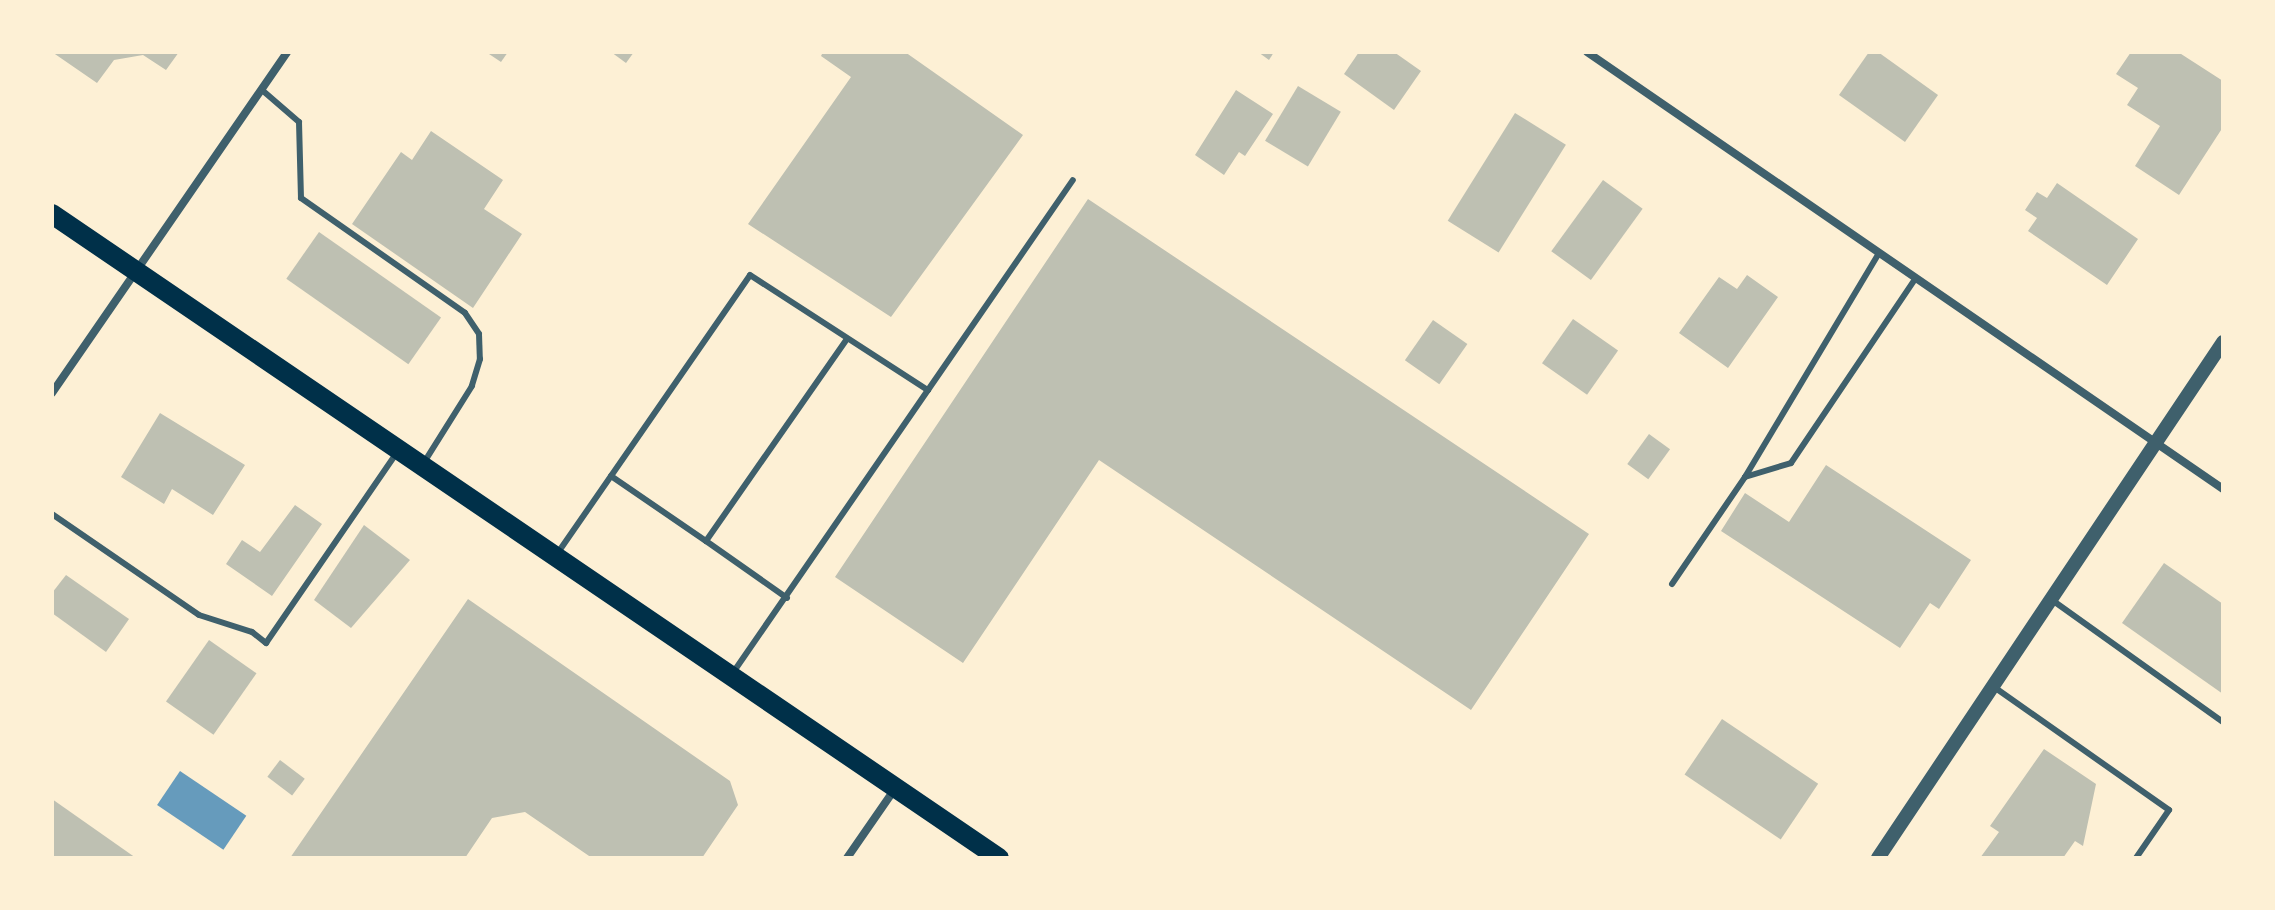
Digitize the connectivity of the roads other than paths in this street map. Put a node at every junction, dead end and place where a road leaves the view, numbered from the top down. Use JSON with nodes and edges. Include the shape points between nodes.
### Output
{"nodes":[{"id":1,"x":287,"y":52,"type":"edge"},
{"id":2,"x":1587,"y":52,"type":"edge"},
{"id":3,"x":262,"y":90,"type":"junction"},
{"id":4,"x":1073,"y":180,"type":"dead end"},
{"id":5,"x":52,"y":214,"type":"edge"},
{"id":6,"x":1879,"y":253,"type":"junction"},
{"id":7,"x":137,"y":273,"type":"junction"},
{"id":8,"x":1916,"y":278,"type":"junction"},
{"id":9,"x":847,"y":339,"type":"junction"},
{"id":10,"x":2223,"y":342,"type":"edge"},
{"id":11,"x":928,"y":390,"type":"junction"},
{"id":12,"x":52,"y":393,"type":"edge"},
{"id":13,"x":2156,"y":443,"type":"junction"},
{"id":14,"x":399,"y":450,"type":"junction"},
{"id":15,"x":422,"y":465,"type":"junction"},
{"id":16,"x":611,"y":476,"type":"junction"},
{"id":17,"x":1745,"y":477,"type":"junction"},
{"id":18,"x":2223,"y":489,"type":"edge"},
{"id":19,"x":52,"y":514,"type":"edge"},
{"id":20,"x":706,"y":541,"type":"junction"},
{"id":21,"x":556,"y":556,"type":"junction"},
{"id":22,"x":1672,"y":584,"type":"dead end"},
{"id":23,"x":787,"y":598,"type":"junction"},
{"id":24,"x":2052,"y":600,"type":"junction"},
{"id":25,"x":732,"y":674,"type":"junction"},
{"id":26,"x":1993,"y":687,"type":"junction"},
{"id":27,"x":2223,"y":722,"type":"edge"},
{"id":28,"x":897,"y":786,"type":"junction"},
{"id":29,"x":847,"y":858,"type":"edge"},
{"id":30,"x":999,"y":858,"type":"edge"},
{"id":31,"x":1878,"y":858,"type":"edge"},
{"id":32,"x":2136,"y":858,"type":"edge"}],
"edges":[{"from":1,"to":3,"type":"street"},
{"from":2,"to":6,"type":"street"},
{"from":3,"to":7,"type":"street"},
{"from":3,"to":15,"type":"lane","via":[[299,122],[301,198],[465,313],[479,334],[480,359],[472,386]]},
{"from":4,"to":11,"type":"lane"},
{"from":5,"to":7,"type":"main road"},
{"from":6,"to":8,"type":"street"},
{"from":6,"to":17,"type":"lane"},
{"from":7,"to":12,"type":"street"},
{"from":7,"to":14,"type":"main road"},
{"from":8,"to":13,"type":"street"},
{"from":8,"to":17,"type":"lane","via":[[1791,463]]},
{"from":9,"to":11,"type":"lane"},
{"from":9,"to":16,"type":"lane","via":[[750,275]]},
{"from":9,"to":20,"type":"lane"},
{"from":10,"to":13,"type":"street"},
{"from":11,"to":23,"type":"lane"},
{"from":13,"to":18,"type":"street"},
{"from":13,"to":24,"type":"street"},
{"from":14,"to":15,"type":"main road"},
{"from":14,"to":19,"type":"lane","via":[[266,643],[252,632],[199,615]]},
{"from":15,"to":21,"type":"main road"},
{"from":16,"to":20,"type":"lane"},
{"from":16,"to":21,"type":"lane"},
{"from":17,"to":22,"type":"lane"},
{"from":20,"to":23,"type":"lane"},
{"from":21,"to":25,"type":"main road"},
{"from":23,"to":25,"type":"lane"},
{"from":24,"to":26,"type":"street"},
{"from":24,"to":27,"type":"lane"},
{"from":25,"to":28,"type":"main road"},
{"from":26,"to":31,"type":"street"},
{"from":26,"to":32,"type":"lane","via":[[2169,810]]},
{"from":28,"to":29,"type":"street"},
{"from":28,"to":30,"type":"main road"}]}
